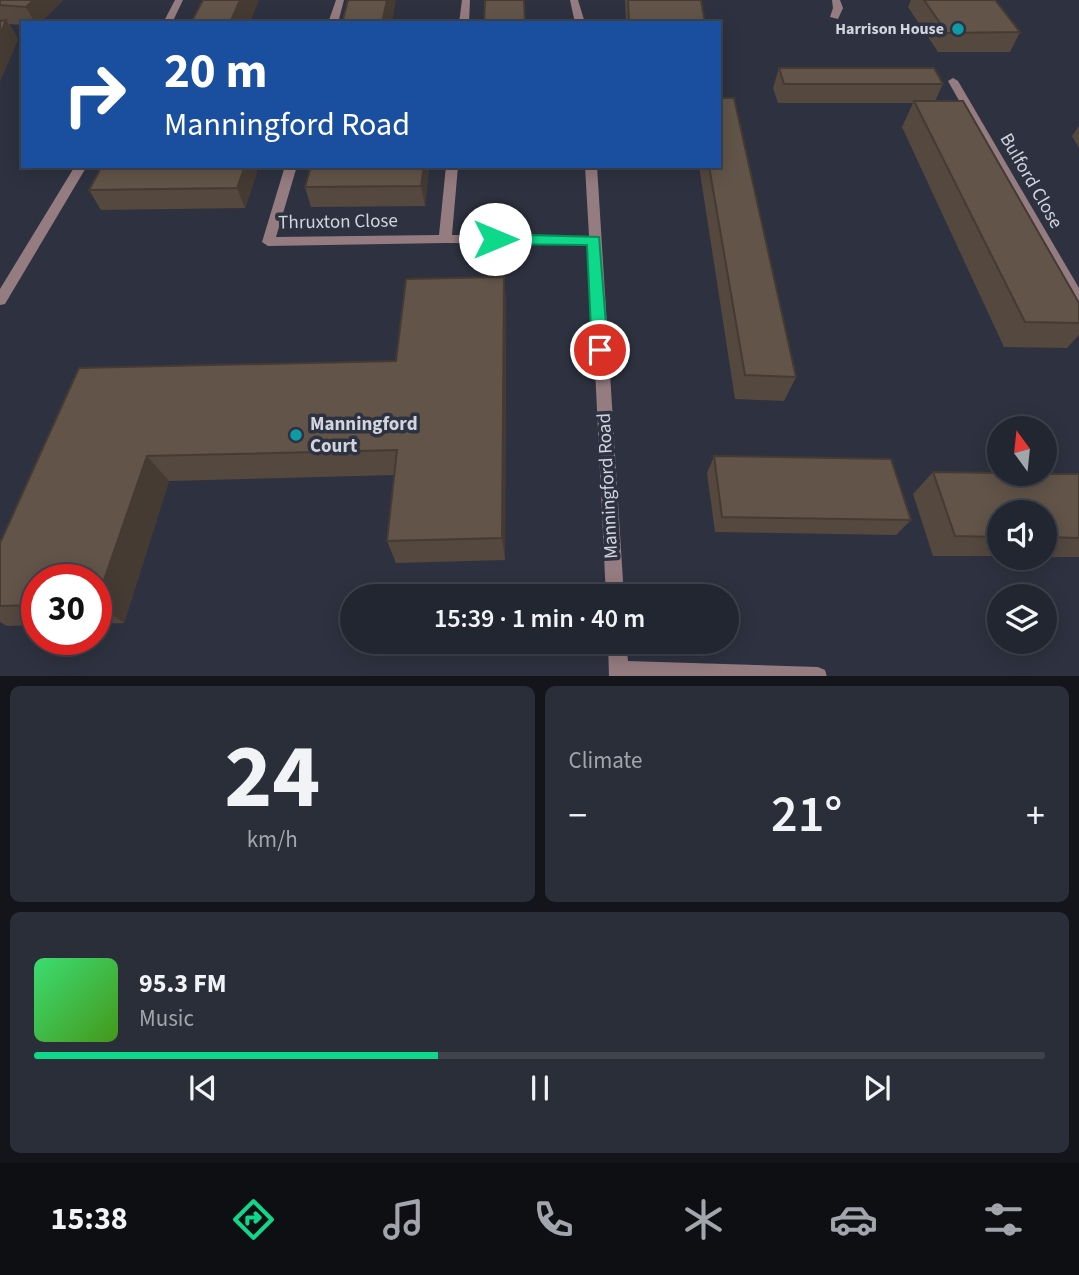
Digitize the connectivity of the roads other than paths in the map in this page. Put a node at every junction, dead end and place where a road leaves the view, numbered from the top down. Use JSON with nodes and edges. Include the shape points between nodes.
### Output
{"nodes":[{"id":1,"x":179,"y":0,"type":"edge"},
{"id":2,"x":340,"y":0,"type":"edge"},
{"id":3,"x":466,"y":0,"type":"edge"},
{"id":4,"x":574,"y":0,"type":"edge"},
{"id":5,"x":836,"y":0,"type":"edge"},
{"id":6,"x":835,"y":17,"type":"dead end"},
{"id":7,"x":168,"y":21,"type":"edge"},
{"id":8,"x":334,"y":21,"type":"edge"},
{"id":9,"x":464,"y":21,"type":"edge"},
{"id":10,"x":579,"y":21,"type":"edge"},
{"id":11,"x":953,"y":81,"type":"dead end"},
{"id":12,"x":80,"y":168,"type":"edge"},
{"id":13,"x":290,"y":168,"type":"edge"},
{"id":14,"x":452,"y":168,"type":"edge"},
{"id":15,"x":591,"y":168,"type":"edge"},
{"id":16,"x":445,"y":239,"type":"junction"},
{"id":17,"x":594,"y":240,"type":"junction"},
{"id":18,"x":0,"y":300,"type":"edge"},
{"id":19,"x":1079,"y":300,"type":"edge"},
{"id":20,"x":614,"y":584,"type":"edge"},
{"id":21,"x":618,"y":654,"type":"edge"},
{"id":22,"x":619,"y":673,"type":"edge"},
{"id":23,"x":768,"y":676,"type":"edge"}],
"edges":[{"from":1,"to":7,"type":"street"},
{"from":2,"to":8,"type":"street"},
{"from":3,"to":9,"type":"street"},
{"from":4,"to":10,"type":"street"},
{"from":5,"to":6,"type":"street"},
{"from":11,"to":19,"type":"street","name":"Bulford Close"},
{"from":12,"to":18,"type":"street"},
{"from":13,"to":16,"type":"street","name":"Thruxton Close","via":[[268,242]]},
{"from":14,"to":16,"type":"street"},
{"from":15,"to":17,"type":"street","name":"Manningford Road"},
{"from":16,"to":17,"type":"street","name":"Thruxton Close"},
{"from":17,"to":20,"type":"street","name":"Manningford Road"},
{"from":21,"to":22,"type":"street"},
{"from":22,"to":23,"type":"street"}]}
